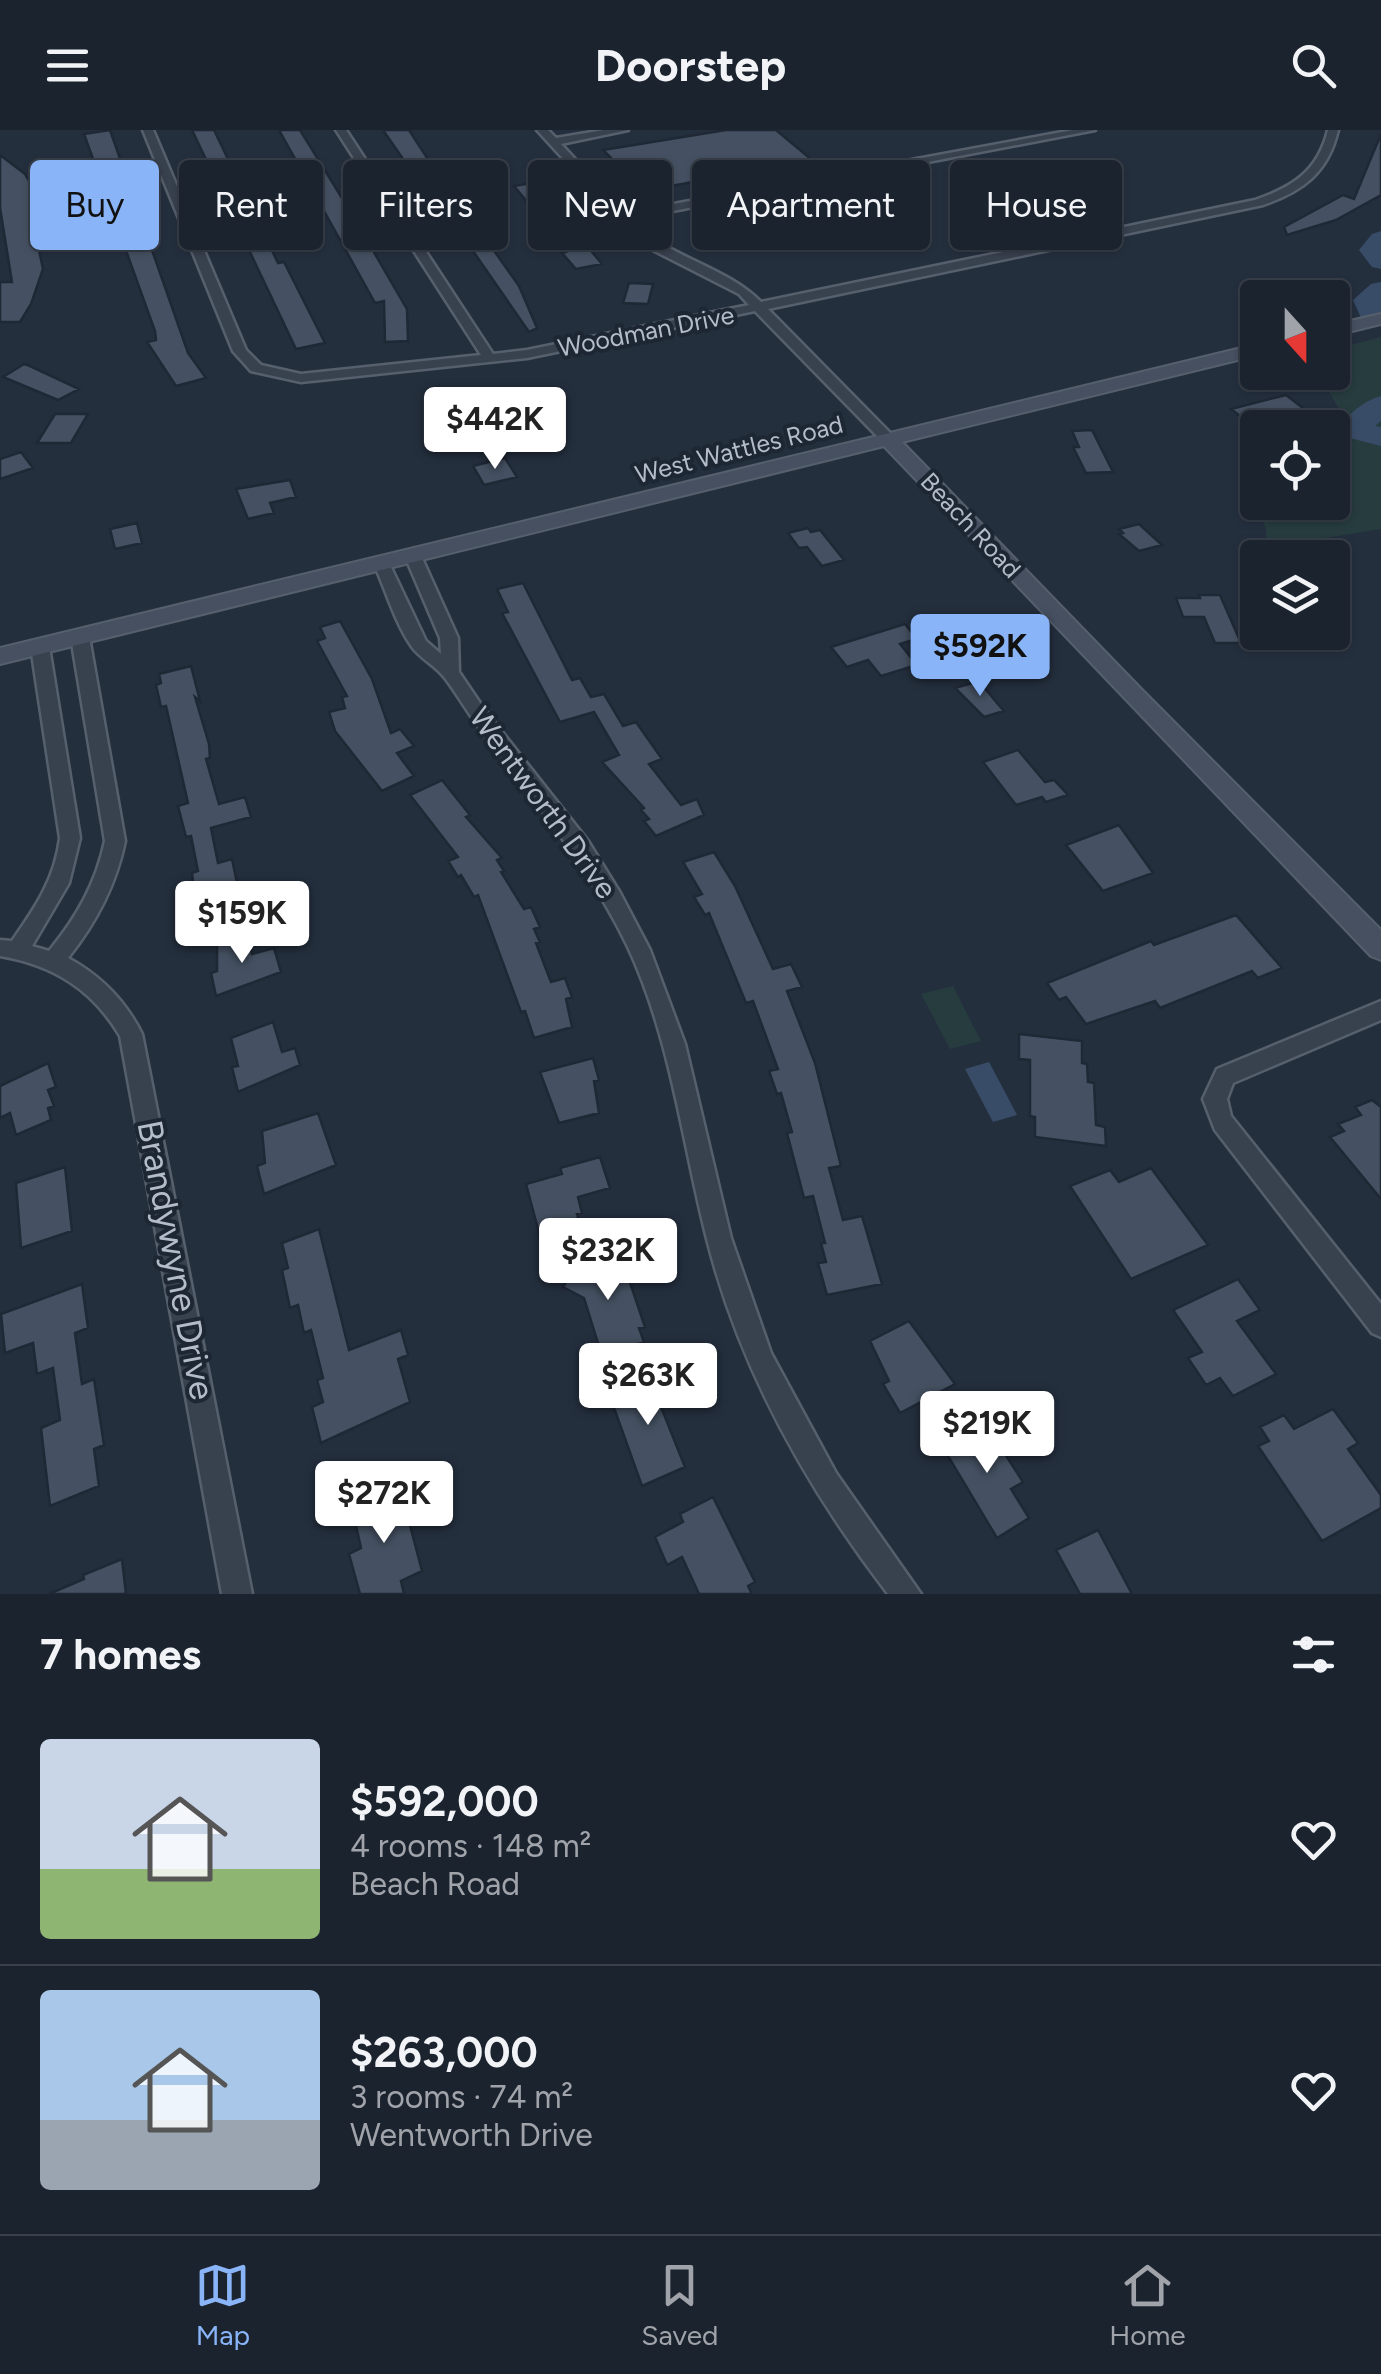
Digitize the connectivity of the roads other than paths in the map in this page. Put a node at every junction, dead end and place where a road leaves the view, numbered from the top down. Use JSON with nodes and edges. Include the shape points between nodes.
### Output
{"nodes":[{"id":1,"x":148,"y":130,"type":"edge"},
{"id":2,"x":341,"y":130,"type":"edge"},
{"id":3,"x":542,"y":130,"type":"edge"},
{"id":4,"x":623,"y":130,"type":"edge"},
{"id":5,"x":1090,"y":130,"type":"edge"},
{"id":6,"x":1315,"y":130,"type":"edge"},
{"id":7,"x":1333,"y":131,"type":"edge"},
{"id":8,"x":552,"y":142,"type":"junction"},
{"id":9,"x":569,"y":160,"type":"edge"},
{"id":10,"x":672,"y":208,"type":"edge"},
{"id":11,"x":659,"y":250,"type":"edge"},
{"id":12,"x":761,"y":308,"type":"junction"},
{"id":13,"x":1381,"y":319,"type":"edge"},
{"id":14,"x":1350,"y":327,"type":"edge"},
{"id":15,"x":1240,"y":354,"type":"edge"},
{"id":16,"x":490,"y":359,"type":"junction"},
{"id":17,"x":890,"y":441,"type":"junction"},
{"id":18,"x":413,"y":556,"type":"junction"},
{"id":19,"x":382,"y":564,"type":"junction"},
{"id":20,"x":80,"y":637,"type":"junction"},
{"id":21,"x":40,"y":647,"type":"junction"},
{"id":22,"x":0,"y":656,"type":"edge"},
{"id":23,"x":450,"y":672,"type":"junction"},
{"id":24,"x":1381,"y":948,"type":"edge"},
{"id":25,"x":9,"y":949,"type":"edge"},
{"id":26,"x":54,"y":959,"type":"junction"},
{"id":27,"x":1381,"y":1010,"type":"edge"},
{"id":28,"x":1381,"y":1324,"type":"edge"},
{"id":29,"x":237,"y":1594,"type":"edge"},
{"id":30,"x":906,"y":1594,"type":"edge"}],
"edges":[{"from":1,"to":16,"type":"street","name":"Woodman Drive","via":[[240,351],[256,368],[301,378]]},
{"from":2,"to":16,"type":"street"},
{"from":3,"to":8,"type":"street","name":"Beach Road"},
{"from":4,"to":8,"type":"street"},
{"from":5,"to":10,"type":"street"},
{"from":6,"to":7,"type":"street"},
{"from":7,"to":12,"type":"street","name":"Woodman Drive","via":[[1328,158],[1311,177],[1251,204]]},
{"from":8,"to":9,"type":"street","name":"Beach Road"},
{"from":11,"to":12,"type":"street","name":"Beach Road","via":[[726,279]]},
{"from":12,"to":16,"type":"street","name":"Woodman Drive"},
{"from":12,"to":17,"type":"street","name":"Beach Road"},
{"from":13,"to":14,"type":"street"},
{"from":15,"to":17,"type":"street","name":"West Wattles Road"},
{"from":17,"to":18,"type":"street","name":"West Wattles Road"},
{"from":17,"to":24,"type":"street","name":"Beach Road"},
{"from":18,"to":19,"type":"street","name":"West Wattles Road"},
{"from":18,"to":23,"type":"street","name":"Wentworth Drive","via":[[450,638]]},
{"from":19,"to":20,"type":"street","name":"West Wattles Road"},
{"from":19,"to":23,"type":"street","name":"Wentworth Drive","via":[[419,644]]},
{"from":20,"to":21,"type":"street","name":"West Wattles Road"},
{"from":20,"to":26,"type":"street","via":[[115,841],[99,896]]},
{"from":21,"to":22,"type":"street","name":"West Wattles Road"},
{"from":21,"to":25,"type":"street","name":"Brandywyne Drive","via":[[69,860],[47,908]]},
{"from":23,"to":30,"type":"street","name":"Wentworth Drive","via":[[621,911],[677,1047],[720,1242],[756,1349],[814,1462]]},
{"from":25,"to":26,"type":"street","name":"Brandywyne Drive"},
{"from":26,"to":29,"type":"street","name":"Brandywyne Drive","via":[[95,984],[131,1034]]},
{"from":27,"to":28,"type":"street","via":[[1225,1076],[1214,1100],[1224,1123]]}]}
